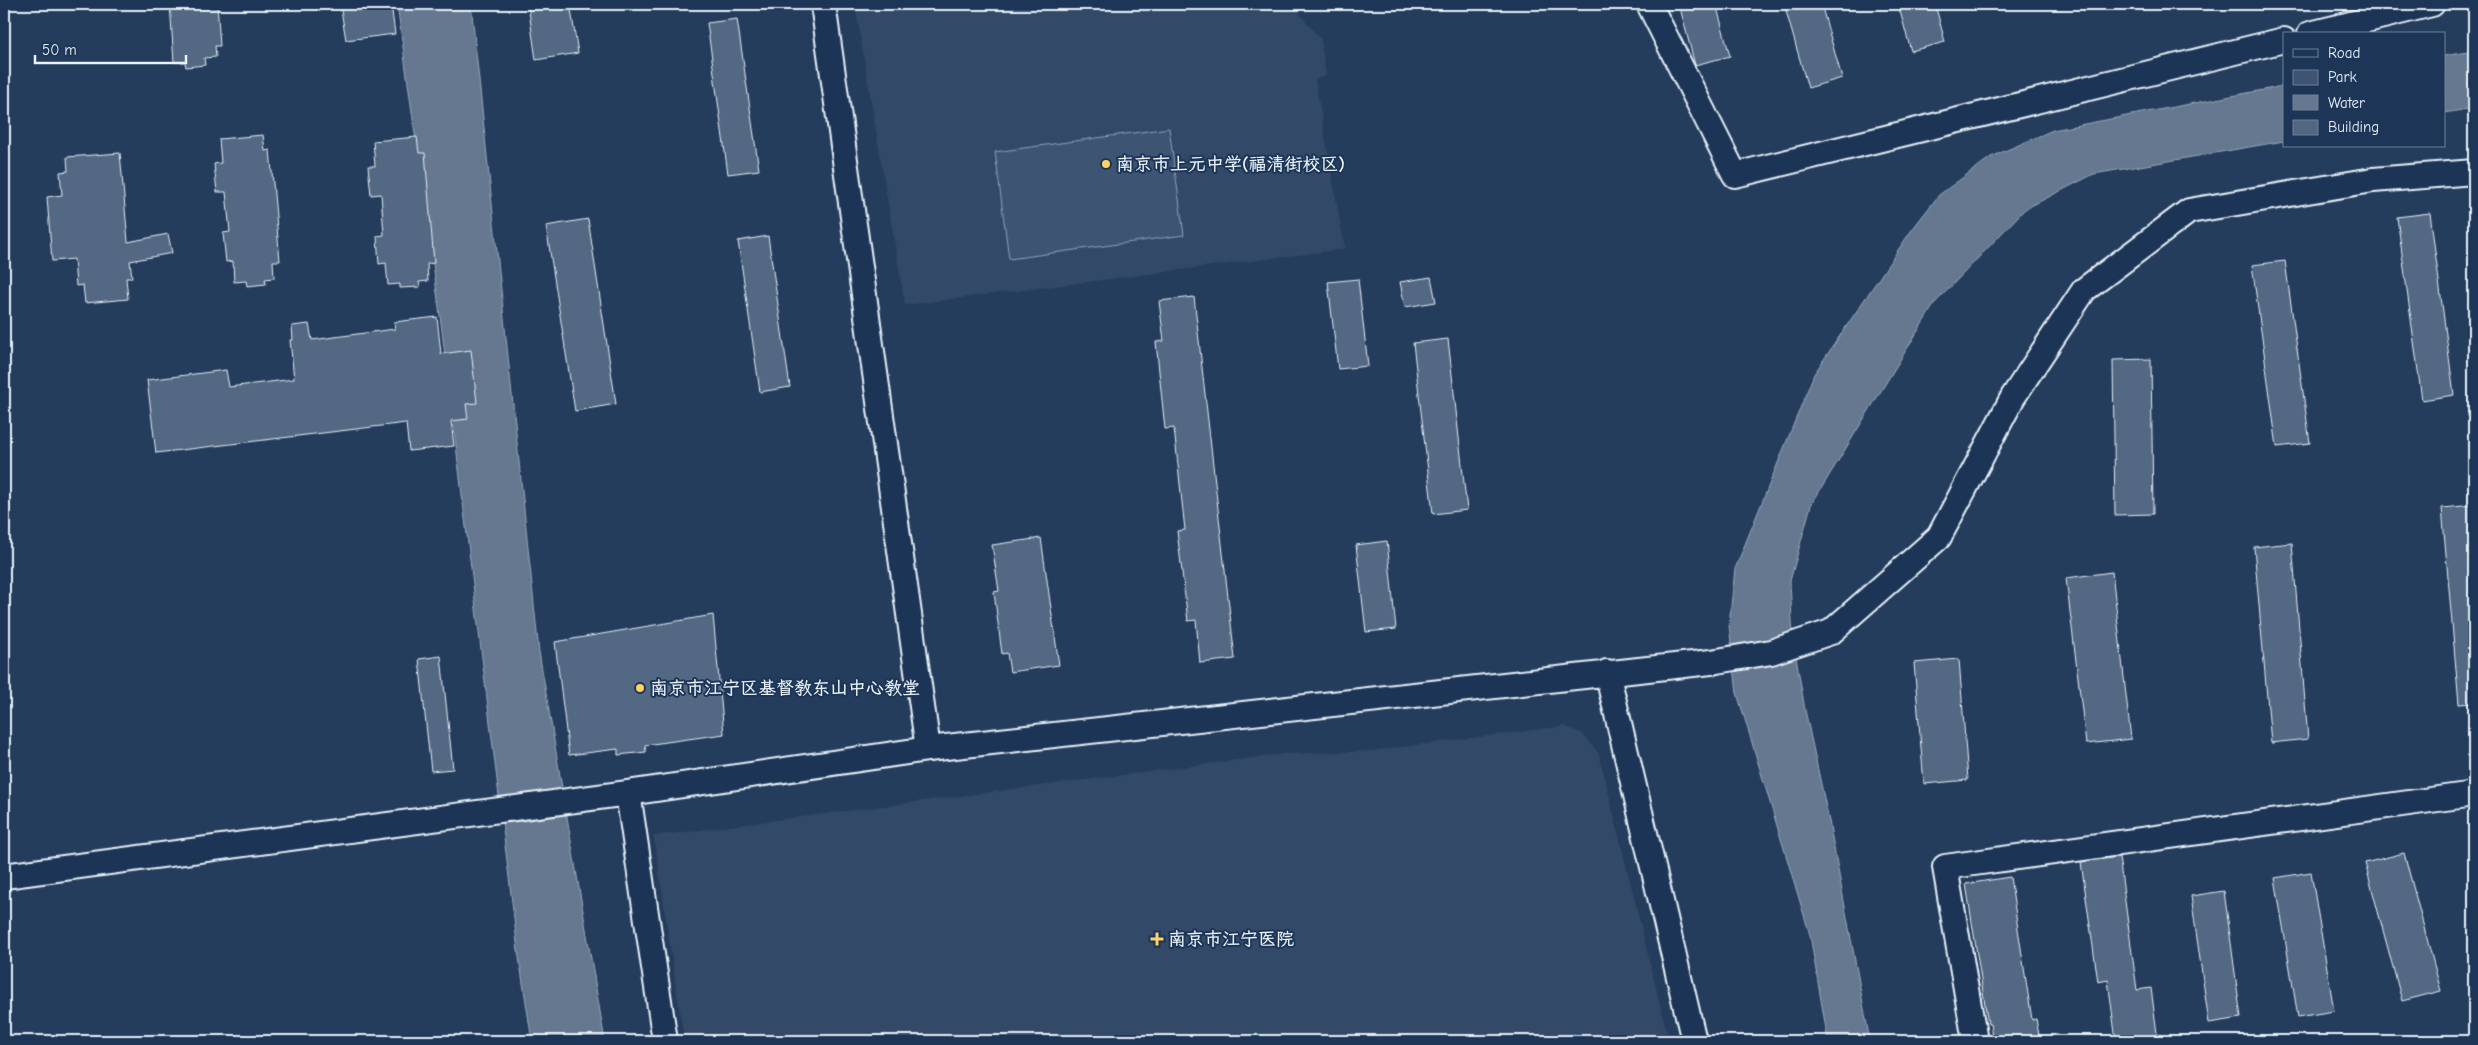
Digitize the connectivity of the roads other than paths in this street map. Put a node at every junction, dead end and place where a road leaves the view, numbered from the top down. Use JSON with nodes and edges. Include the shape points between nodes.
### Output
{"nodes":[{"id":1,"x":823,"y":4,"type":"edge"},
{"id":2,"x":1649,"y":4,"type":"edge"},
{"id":3,"x":2432,"y":4,"type":"edge"},
{"id":4,"x":2318,"y":32,"type":"edge"},
{"id":5,"x":2283,"y":40,"type":"edge"},
{"id":6,"x":2474,"y":172,"type":"edge"},
{"id":7,"x":1607,"y":672,"type":"junction"},
{"id":8,"x":928,"y":749,"type":"junction"},
{"id":9,"x":628,"y":793,"type":"junction"},
{"id":10,"x":2474,"y":794,"type":"edge"},
{"id":11,"x":4,"y":876,"type":"edge"},
{"id":12,"x":665,"y":1041,"type":"edge"},
{"id":13,"x":1694,"y":1041,"type":"edge"},
{"id":14,"x":1975,"y":1041,"type":"edge"}],
"edges":[{"from":1,"to":8,"type":"street"},
{"from":2,"to":5,"type":"street","via":[[1735,175]]},
{"from":3,"to":4,"type":"street"},
{"from":6,"to":7,"type":"street","via":[[2373,180],[2189,212],[2084,290],[2013,397],[1939,537],[1831,632],[1771,652],[1712,662]]},
{"from":7,"to":8,"type":"street"},
{"from":7,"to":13,"type":"street"},
{"from":8,"to":9,"type":"street"},
{"from":9,"to":11,"type":"street"},
{"from":9,"to":12,"type":"street"},
{"from":10,"to":14,"type":"street","via":[[1945,867]]}]}
